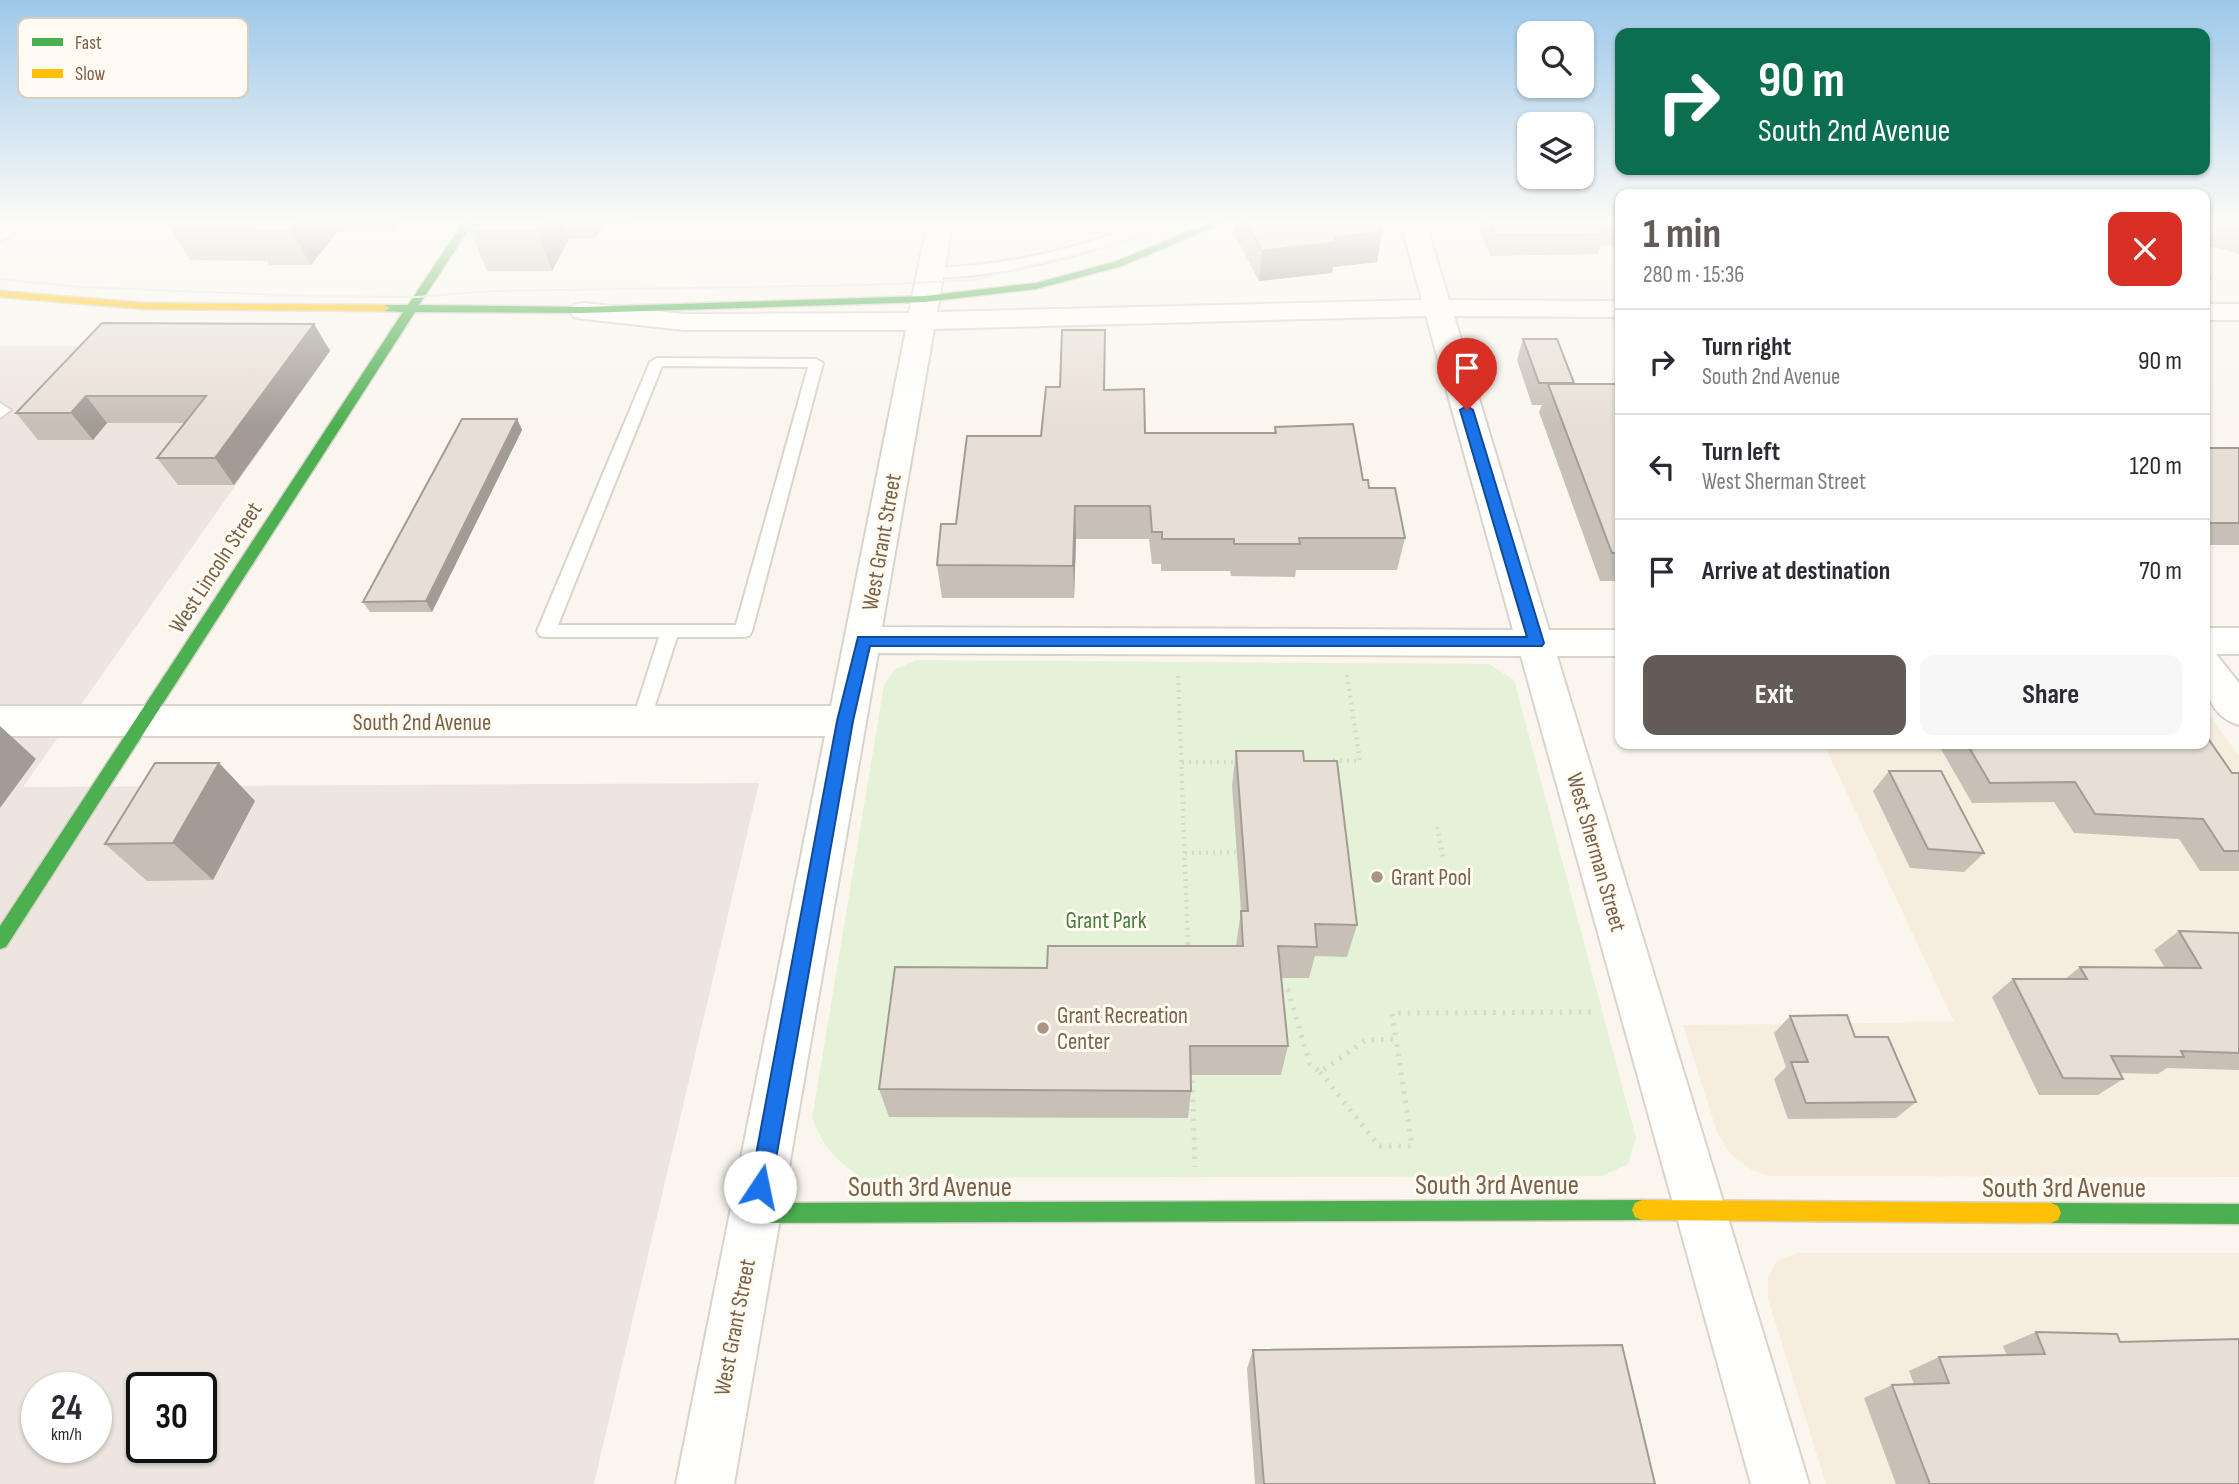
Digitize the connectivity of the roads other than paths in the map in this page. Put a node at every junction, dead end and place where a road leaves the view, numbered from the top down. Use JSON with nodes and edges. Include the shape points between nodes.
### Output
{"nodes":[{"id":1,"x":423,"y":289,"type":"edge"},
{"id":2,"x":927,"y":289,"type":"edge"},
{"id":3,"x":1011,"y":289,"type":"edge"},
{"id":4,"x":1431,"y":289,"type":"edge"},
{"id":5,"x":0,"y":294,"type":"edge"},
{"id":6,"x":410,"y":308,"type":"junction"},
{"id":7,"x":1436,"y":308,"type":"junction"},
{"id":8,"x":1615,"y":309,"type":"edge"},
{"id":9,"x":582,"y":310,"type":"joint"},
{"id":10,"x":923,"y":310,"type":"junction"},
{"id":11,"x":2210,"y":312,"type":"edge"},
{"id":12,"x":2239,"y":312,"type":"edge"},
{"id":13,"x":670,"y":631,"type":"junction"},
{"id":14,"x":864,"y":640,"type":"junction"},
{"id":15,"x":2210,"y":641,"type":"edge"},
{"id":16,"x":2239,"y":641,"type":"edge"},
{"id":17,"x":1536,"y":643,"type":"junction"},
{"id":18,"x":1615,"y":643,"type":"edge"},
{"id":19,"x":2210,"y":671,"type":"edge"},
{"id":20,"x":2239,"y":711,"type":"edge"},
{"id":21,"x":0,"y":721,"type":"edge"},
{"id":22,"x":642,"y":721,"type":"junction"},
{"id":23,"x":845,"y":721,"type":"junction"},
{"id":24,"x":145,"y":722,"type":"junction"},
{"id":25,"x":0,"y":941,"type":"edge"},
{"id":26,"x":1700,"y":1210,"type":"junction"},
{"id":27,"x":755,"y":1213,"type":"junction"},
{"id":28,"x":2239,"y":1214,"type":"edge"},
{"id":29,"x":705,"y":1484,"type":"edge"},
{"id":30,"x":1780,"y":1484,"type":"edge"}],
"edges":[{"from":1,"to":6,"type":"main road","name":"West Lincoln Street"},
{"from":2,"to":10,"type":"street","name":"West Grant Street"},
{"from":3,"to":10,"type":"main road"},
{"from":4,"to":7,"type":"street","name":"West Sherman Street"},
{"from":5,"to":6,"type":"main road","via":[[167,306]]},
{"from":6,"to":9,"type":"main road"},
{"from":6,"to":24,"type":"main road","name":"West Lincoln Street"},
{"from":7,"to":8,"type":"street"},
{"from":7,"to":10,"type":"street"},
{"from":7,"to":17,"type":"street","name":"West Sherman Street"},
{"from":9,"to":10,"type":"street","via":[[684,322]]},
{"from":10,"to":14,"type":"street","name":"West Grant Street"},
{"from":11,"to":12,"type":"street"},
{"from":13,"to":13,"type":"lane","via":[[743,631],[817,362],[657,362],[546,631]]},
{"from":13,"to":22,"type":"lane"},
{"from":14,"to":17,"type":"street"},
{"from":14,"to":23,"type":"street","name":"West Grant Street"},
{"from":15,"to":16,"type":"street"},
{"from":17,"to":18,"type":"street"},
{"from":17,"to":26,"type":"street","name":"West Sherman Street"},
{"from":19,"to":20,"type":"street"},
{"from":21,"to":24,"type":"street","name":"South 2nd Avenue"},
{"from":22,"to":23,"type":"street","name":"South 2nd Avenue"},
{"from":22,"to":24,"type":"street","name":"South 2nd Avenue"},
{"from":23,"to":27,"type":"street","name":"West Grant Street"},
{"from":24,"to":25,"type":"main road","name":"West Lincoln Street"},
{"from":26,"to":27,"type":"main road","name":"South 3rd Avenue"},
{"from":26,"to":28,"type":"main road","name":"South 3rd Avenue"},
{"from":26,"to":30,"type":"street","name":"West Sherman Street"},
{"from":27,"to":29,"type":"street","name":"West Grant Street"}]}
